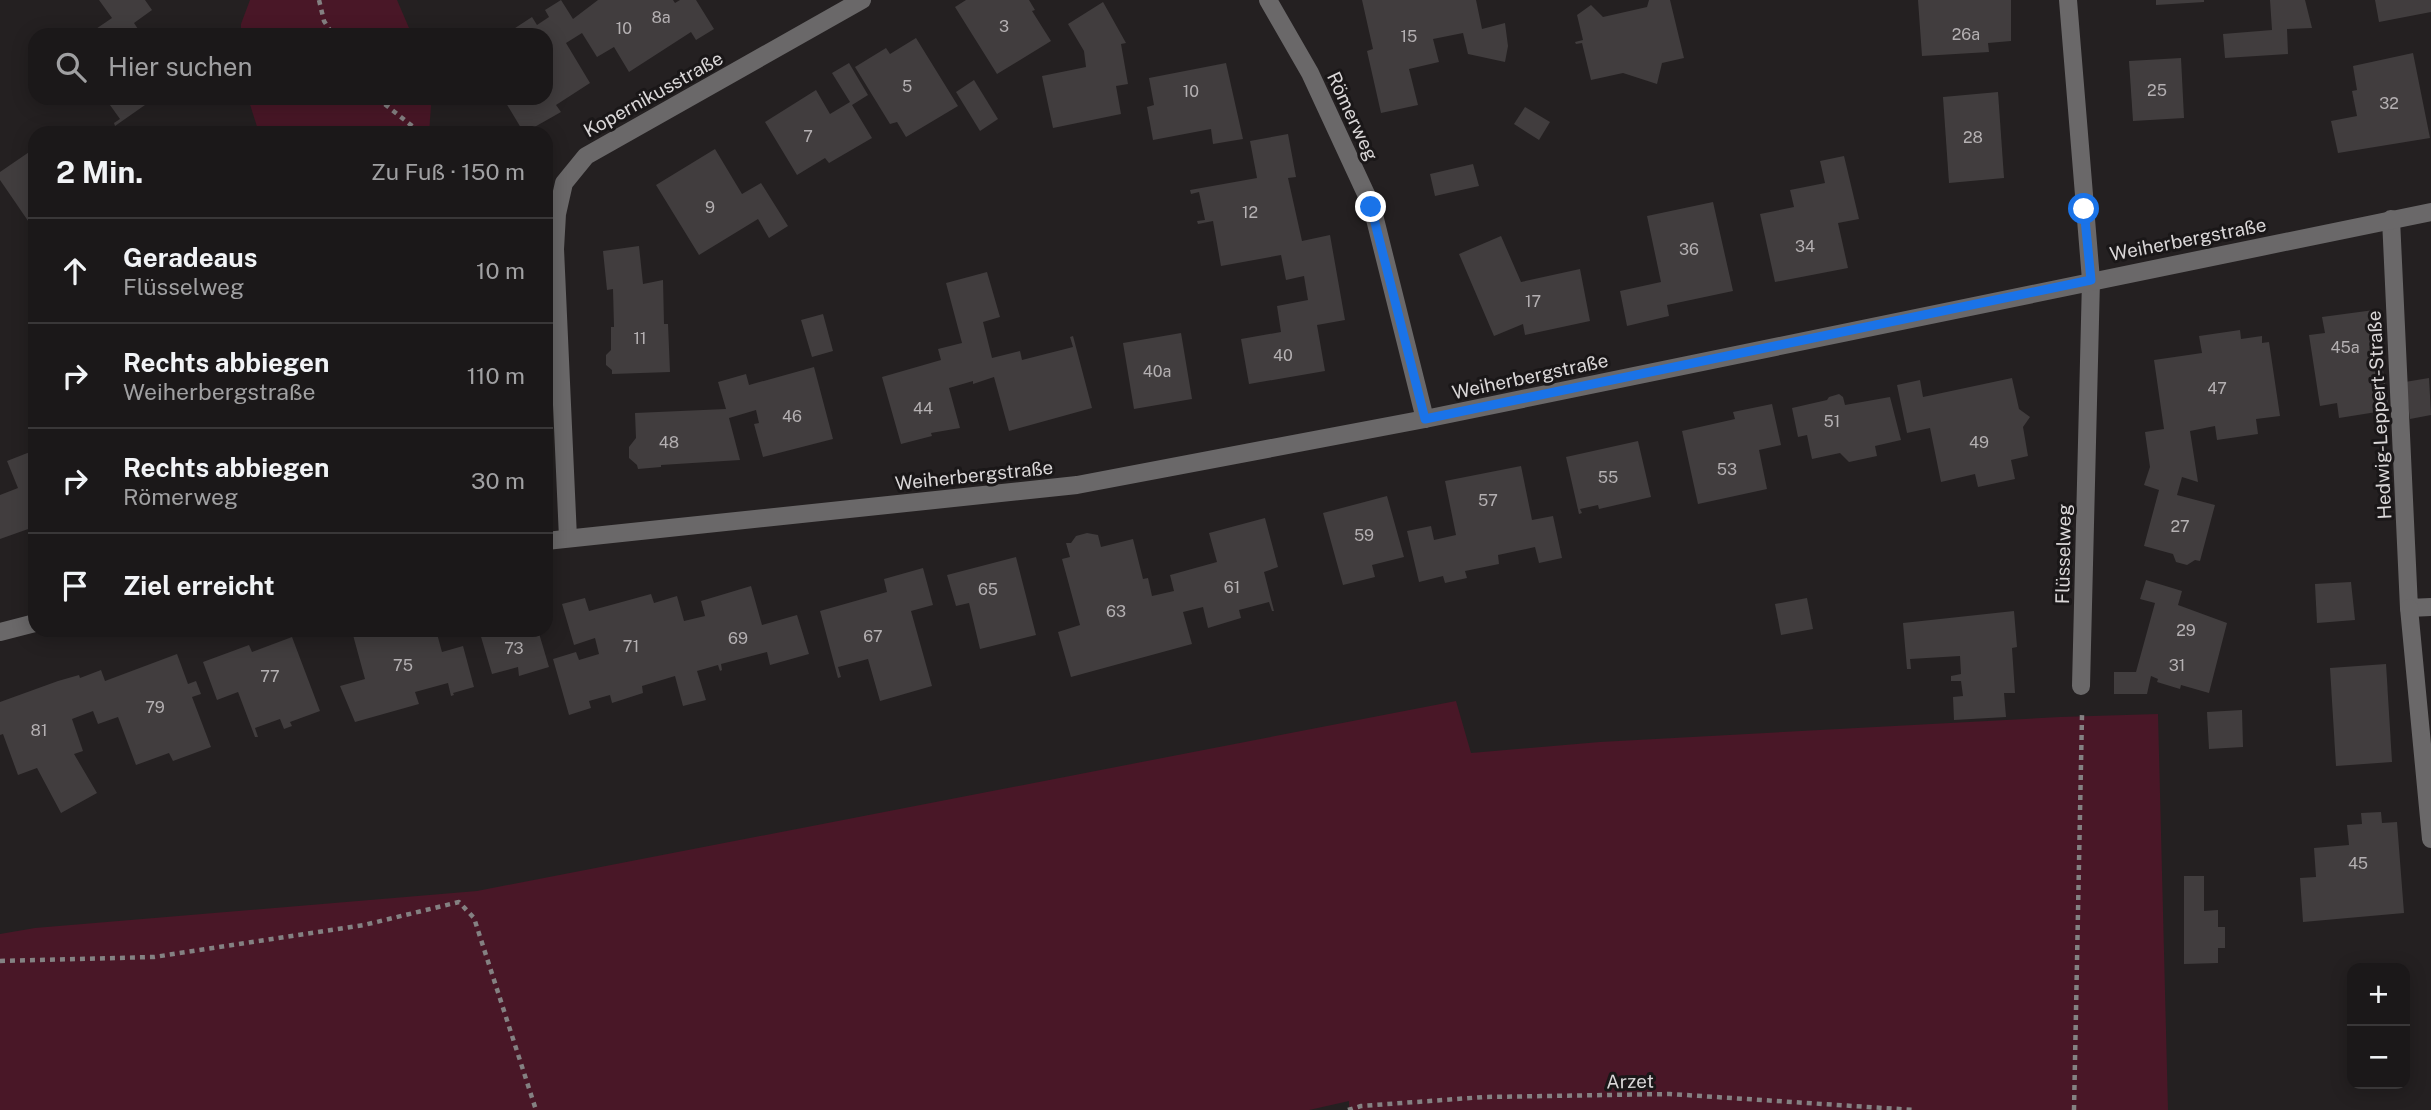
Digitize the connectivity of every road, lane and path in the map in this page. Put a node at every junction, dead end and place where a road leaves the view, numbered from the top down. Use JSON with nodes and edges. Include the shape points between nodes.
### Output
{"nodes":[{"id":1,"x":319,"y":0,"type":"edge"},
{"id":2,"x":862,"y":0,"type":"edge"},
{"id":3,"x":1268,"y":0,"type":"edge"},
{"id":4,"x":2068,"y":0,"type":"edge"},
{"id":5,"x":328,"y":28,"type":"edge"},
{"id":6,"x":386,"y":105,"type":"edge"},
{"id":7,"x":412,"y":126,"type":"edge"},
{"id":8,"x":2431,"y":212,"type":"edge"},
{"id":9,"x":2391,"y":219,"type":"junction"},
{"id":10,"x":2091,"y":280,"type":"junction"},
{"id":11,"x":1425,"y":419,"type":"junction"},
{"id":12,"x":568,"y":538,"type":"junction"},
{"id":13,"x":553,"y":540,"type":"edge"},
{"id":14,"x":2431,"y":607,"type":"edge"},
{"id":15,"x":2409,"y":608,"type":"junction"},
{"id":16,"x":28,"y":625,"type":"edge"},
{"id":17,"x":0,"y":632,"type":"edge"},
{"id":18,"x":2081,"y":686,"type":"joint"},
{"id":19,"x":2431,"y":839,"type":"edge"},
{"id":20,"x":0,"y":961,"type":"edge"},
{"id":21,"x":536,"y":1110,"type":"edge"},
{"id":22,"x":1348,"y":1110,"type":"edge"},
{"id":23,"x":1914,"y":1110,"type":"edge"},
{"id":24,"x":2074,"y":1110,"type":"edge"}],
"edges":[{"from":1,"to":5,"type":"path"},
{"from":2,"to":12,"type":"street","name":"Kopernikusstraße","via":[[586,156],[564,183],[555,249]]},
{"from":3,"to":11,"type":"street","name":"Römerweg","via":[[1310,73],[1371,207]]},
{"from":4,"to":10,"type":"street","name":"Flüsselweg"},
{"from":6,"to":7,"type":"path"},
{"from":8,"to":9,"type":"street","name":"Weiherbergstraße"},
{"from":9,"to":10,"type":"street","name":"Weiherbergstraße"},
{"from":9,"to":15,"type":"street","name":"Hedwig-Leppert-Straße"},
{"from":10,"to":11,"type":"street","name":"Weiherbergstraße"},
{"from":10,"to":18,"type":"street","name":"Flüsselweg"},
{"from":11,"to":12,"type":"street","name":"Weiherbergstraße","via":[[1077,485]]},
{"from":12,"to":13,"type":"street","name":"Weiherbergstraße"},
{"from":14,"to":15,"type":"street"},
{"from":15,"to":19,"type":"street","name":"Hedwig-Leppert-Straße"},
{"from":16,"to":17,"type":"street"},
{"from":18,"to":24,"type":"path"},
{"from":20,"to":21,"type":"path","via":[[154,957],[364,925],[459,902],[474,918]]},
{"from":22,"to":23,"type":"path","name":"Arzet","via":[[1484,1097],[1670,1094]]}]}
